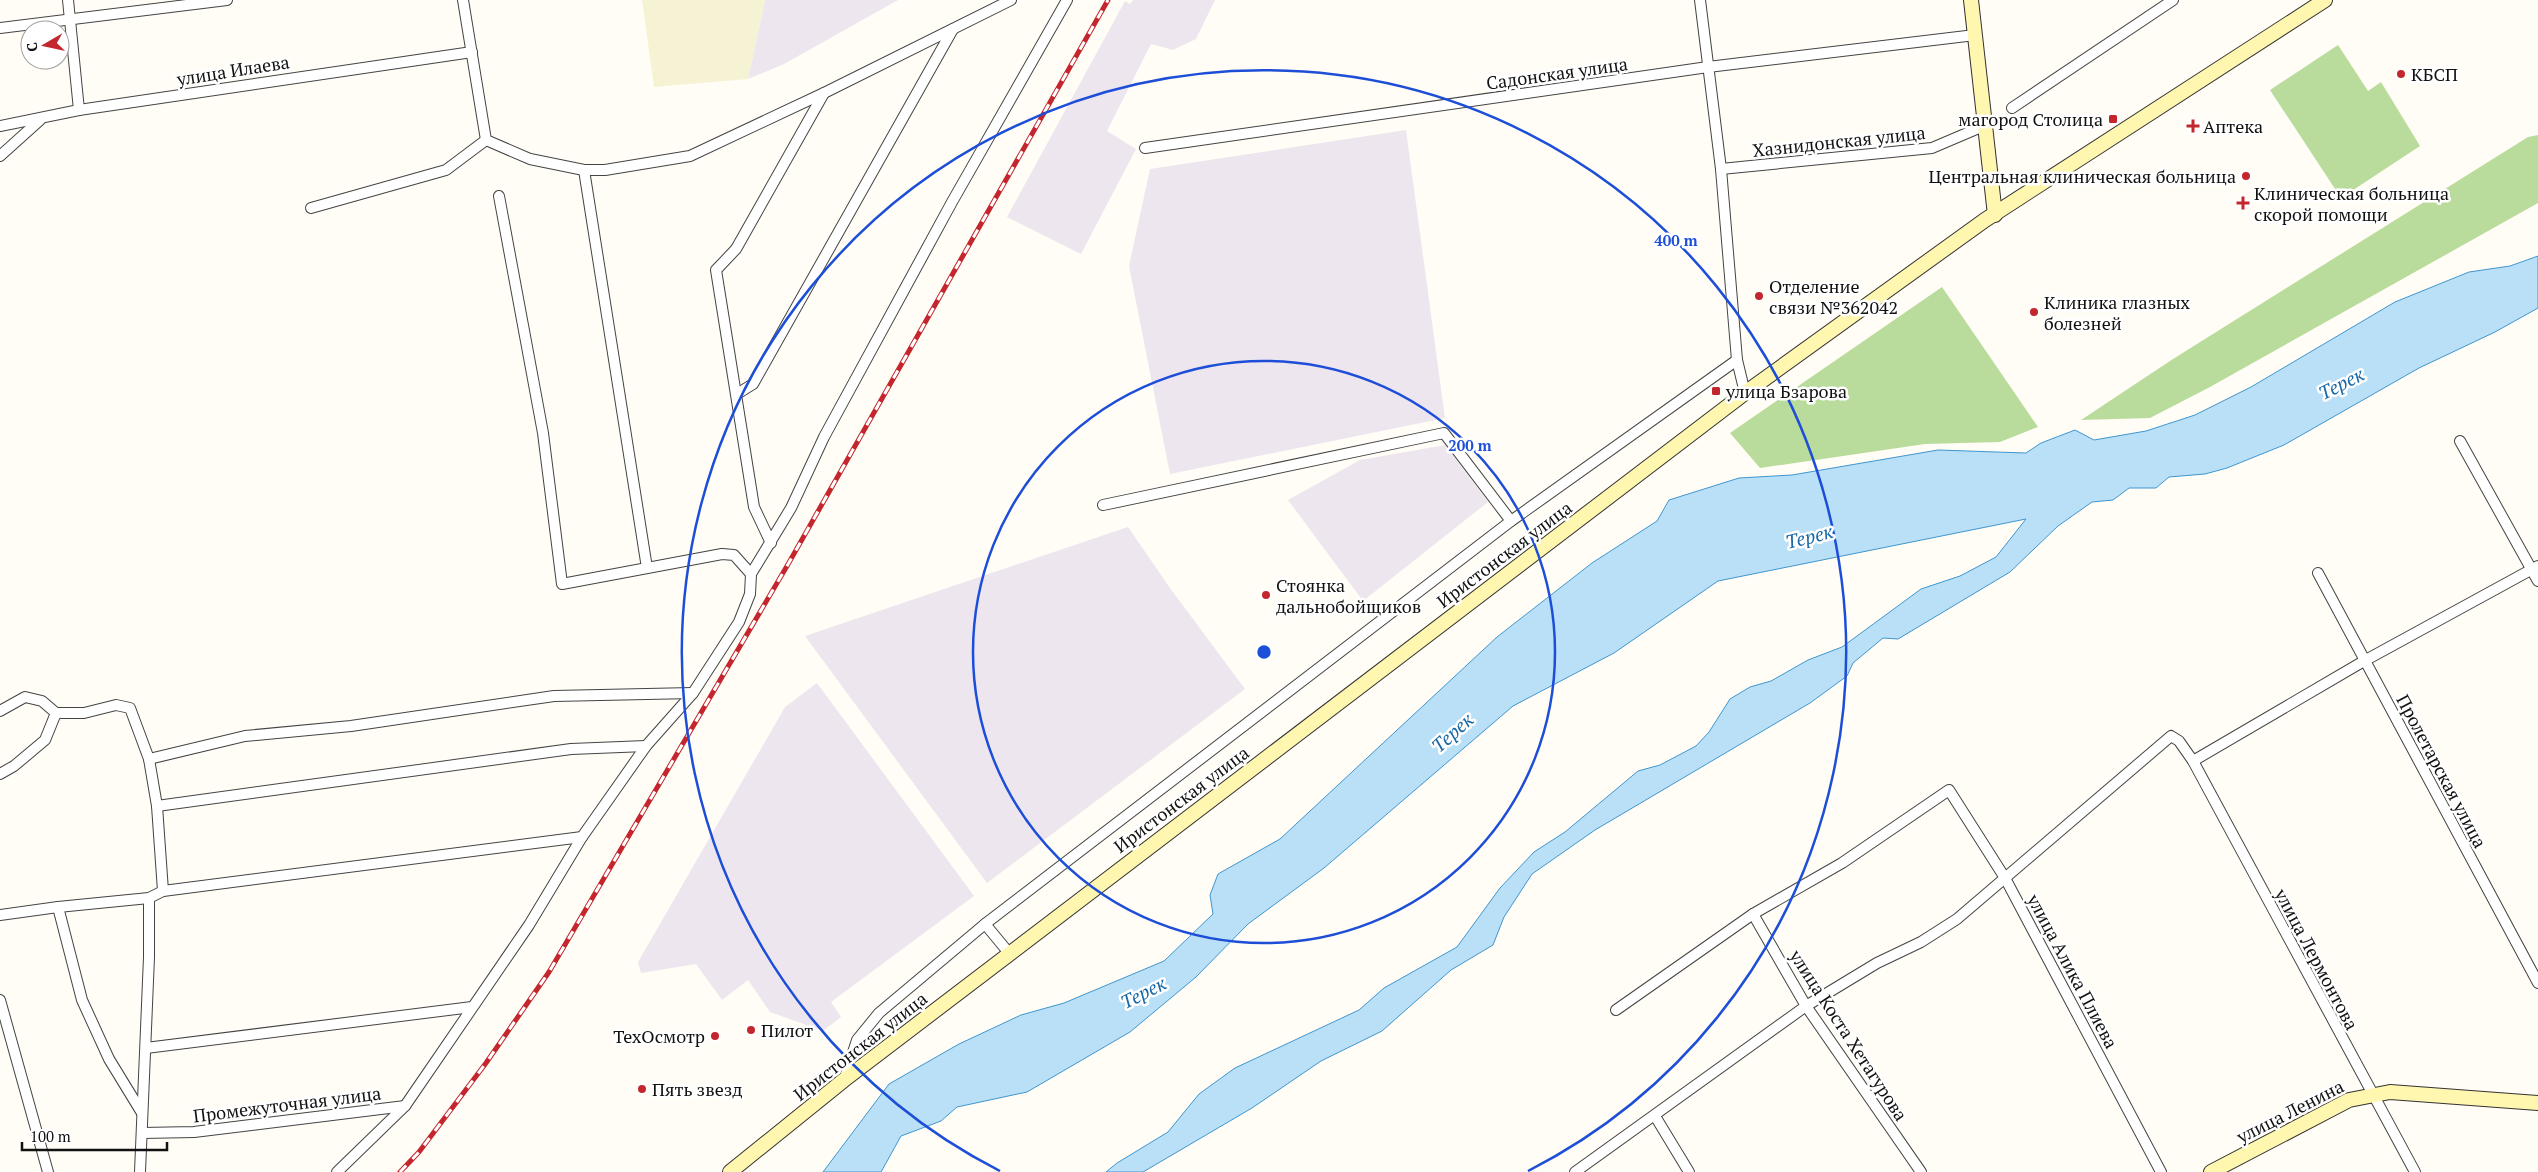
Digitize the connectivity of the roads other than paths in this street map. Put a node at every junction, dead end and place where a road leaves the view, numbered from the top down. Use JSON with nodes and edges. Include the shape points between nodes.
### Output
{"nodes":[{"id":1,"x":68,"y":0,"type":"edge"},
{"id":2,"x":227,"y":0,"type":"edge"},
{"id":3,"x":463,"y":0,"type":"edge"},
{"id":4,"x":1011,"y":0,"type":"edge"},
{"id":5,"x":1067,"y":0,"type":"edge"},
{"id":6,"x":1700,"y":0,"type":"edge"},
{"id":7,"x":1971,"y":0,"type":"edge"},
{"id":8,"x":2173,"y":0,"type":"edge"},
{"id":9,"x":2325,"y":0,"type":"edge"},
{"id":10,"x":70,"y":20,"type":"edge"},
{"id":11,"x":70,"y":21,"type":"joint"},
{"id":12,"x":20,"y":25,"type":"edge"},
{"id":13,"x":0,"y":28,"type":"edge"},
{"id":14,"x":954,"y":28,"type":"junction"},
{"id":15,"x":1975,"y":35,"type":"junction"},
{"id":16,"x":472,"y":52,"type":"junction"},
{"id":17,"x":1708,"y":67,"type":"junction"},
{"id":18,"x":824,"y":94,"type":"junction"},
{"id":19,"x":2012,"y":108,"type":"dead end"},
{"id":20,"x":79,"y":110,"type":"junction"},
{"id":21,"x":40,"y":119,"type":"junction"},
{"id":22,"x":1986,"y":125,"type":"junction"},
{"id":23,"x":0,"y":126,"type":"edge"},
{"id":24,"x":486,"y":140,"type":"junction"},
{"id":25,"x":1145,"y":148,"type":"dead end"},
{"id":26,"x":0,"y":156,"type":"edge"},
{"id":27,"x":584,"y":170,"type":"junction"},
{"id":28,"x":1721,"y":170,"type":"junction"},
{"id":29,"x":499,"y":196,"type":"dead end"},
{"id":30,"x":311,"y":208,"type":"dead end"},
{"id":31,"x":1995,"y":215,"type":"junction"},
{"id":32,"x":1737,"y":360,"type":"junction"},
{"id":33,"x":1746,"y":393,"type":"junction"},
{"id":34,"x":737,"y":394,"type":"junction"},
{"id":35,"x":2460,"y":441,"type":"dead end"},
{"id":36,"x":1103,"y":505,"type":"dead end"},
{"id":37,"x":1511,"y":521,"type":"junction"},
{"id":38,"x":771,"y":543,"type":"junction"},
{"id":39,"x":647,"y":568,"type":"junction"},
{"id":40,"x":2535,"y":568,"type":"edge"},
{"id":41,"x":2318,"y":573,"type":"dead end"},
{"id":42,"x":751,"y":574,"type":"junction"},
{"id":43,"x":2538,"y":581,"type":"edge"},
{"id":44,"x":2364,"y":662,"type":"junction"},
{"id":45,"x":693,"y":693,"type":"junction"},
{"id":46,"x":0,"y":711,"type":"edge"},
{"id":47,"x":56,"y":713,"type":"junction"},
{"id":48,"x":646,"y":746,"type":"junction"},
{"id":49,"x":148,"y":759,"type":"junction"},
{"id":50,"x":2193,"y":761,"type":"junction"},
{"id":51,"x":0,"y":774,"type":"edge"},
{"id":52,"x":157,"y":806,"type":"junction"},
{"id":53,"x":582,"y":837,"type":"junction"},
{"id":54,"x":2005,"y":878,"type":"junction"},
{"id":55,"x":163,"y":891,"type":"junction"},
{"id":56,"x":149,"y":898,"type":"junction"},
{"id":57,"x":58,"y":906,"type":"junction"},
{"id":58,"x":1753,"y":914,"type":"junction"},
{"id":59,"x":0,"y":916,"type":"edge"},
{"id":60,"x":985,"y":924,"type":"junction"},
{"id":61,"x":1009,"y":953,"type":"junction"},
{"id":62,"x":2538,"y":983,"type":"edge"},
{"id":63,"x":0,"y":1000,"type":"edge"},
{"id":64,"x":1806,"y":1006,"type":"junction"},
{"id":65,"x":472,"y":1007,"type":"junction"},
{"id":66,"x":1616,"y":1010,"type":"dead end"},
{"id":67,"x":146,"y":1048,"type":"junction"},
{"id":68,"x":844,"y":1080,"type":"junction"},
{"id":69,"x":2371,"y":1094,"type":"junction"},
{"id":70,"x":2538,"y":1103,"type":"edge"},
{"id":71,"x":405,"y":1106,"type":"junction"},
{"id":72,"x":142,"y":1113,"type":"junction"},
{"id":73,"x":1655,"y":1116,"type":"junction"},
{"id":74,"x":142,"y":1133,"type":"junction"},
{"id":75,"x":48,"y":1172,"type":"edge"},
{"id":76,"x":140,"y":1172,"type":"edge"},
{"id":77,"x":337,"y":1172,"type":"edge"},
{"id":78,"x":730,"y":1172,"type":"edge"},
{"id":79,"x":1575,"y":1172,"type":"edge"},
{"id":80,"x":1689,"y":1172,"type":"edge"},
{"id":81,"x":1921,"y":1172,"type":"edge"},
{"id":82,"x":2162,"y":1172,"type":"edge"},
{"id":83,"x":2211,"y":1172,"type":"edge"},
{"id":84,"x":2414,"y":1172,"type":"edge"}],
"edges":[{"from":1,"to":10,"type":"street"},
{"from":2,"to":11,"type":"street"},
{"from":3,"to":16,"type":"street"},
{"from":4,"to":14,"type":"street"},
{"from":5,"to":38,"type":"street","via":[[952,202]]},
{"from":6,"to":17,"type":"street"},
{"from":7,"to":15,"type":"main road"},
{"from":8,"to":19,"type":"street"},
{"from":9,"to":31,"type":"main road","name":"Иристонская улица"},
{"from":11,"to":20,"type":"street"},
{"from":12,"to":13,"type":"street"},
{"from":14,"to":18,"type":"street"},
{"from":14,"to":34,"type":"street","via":[[753,384]]},
{"from":15,"to":17,"type":"street","name":"Садонская улица"},
{"from":15,"to":22,"type":"main road"},
{"from":16,"to":20,"type":"street","name":"улица Илаева"},
{"from":16,"to":24,"type":"street"},
{"from":17,"to":25,"type":"street","name":"Садонская улица"},
{"from":17,"to":28,"type":"street"},
{"from":18,"to":27,"type":"street","via":[[690,156],[605,170]]},
{"from":18,"to":34,"type":"street","via":[[736,249],[716,270]]},
{"from":20,"to":21,"type":"street","name":"улица Илаева"},
{"from":21,"to":23,"type":"street","name":"улица Илаева"},
{"from":21,"to":26,"type":"street"},
{"from":22,"to":28,"type":"street","name":"Хазнидонская улица","via":[[1932,148]]},
{"from":22,"to":31,"type":"main road"},
{"from":24,"to":27,"type":"street","via":[[530,159]]},
{"from":24,"to":30,"type":"street","via":[[446,170]]},
{"from":27,"to":39,"type":"street"},
{"from":28,"to":32,"type":"street"},
{"from":29,"to":39,"type":"street","via":[[542,432],[562,584]]},
{"from":31,"to":33,"type":"main road","name":"Иристонская улица"},
{"from":32,"to":33,"type":"street"},
{"from":32,"to":37,"type":"street"},
{"from":33,"to":61,"type":"main road","name":"Иристонская улица"},
{"from":34,"to":38,"type":"street","via":[[754,507]]},
{"from":35,"to":40,"type":"street"},
{"from":36,"to":37,"type":"street","via":[[1444,433]]},
{"from":37,"to":60,"type":"street"},
{"from":38,"to":42,"type":"street"},
{"from":39,"to":42,"type":"street","via":[[734,554]]},
{"from":40,"to":43,"type":"street"},
{"from":40,"to":44,"type":"street"},
{"from":41,"to":44,"type":"street","name":"Пролетарская улица"},
{"from":42,"to":45,"type":"street","via":[[750,594],[739,622]]},
{"from":44,"to":50,"type":"street"},
{"from":44,"to":62,"type":"street","name":"Пролетарская улица"},
{"from":45,"to":48,"type":"street"},
{"from":45,"to":49,"type":"street","via":[[554,696],[351,726],[245,736]]},
{"from":46,"to":47,"type":"street","via":[[25,697],[42,702]]},
{"from":47,"to":49,"type":"street","via":[[84,713],[116,705],[130,708]]},
{"from":47,"to":51,"type":"street","via":[[45,740]]},
{"from":48,"to":52,"type":"street","via":[[571,749]]},
{"from":48,"to":53,"type":"street"},
{"from":49,"to":52,"type":"street"},
{"from":50,"to":54,"type":"street","name":"улица Лермонтова","via":[[2179,741],[2171,736]]},
{"from":50,"to":69,"type":"street","name":"улица Лермонтова"},
{"from":52,"to":55,"type":"street"},
{"from":53,"to":55,"type":"street"},
{"from":53,"to":65,"type":"street","via":[[529,925]]},
{"from":54,"to":58,"type":"street","name":"улица Алика Плиева","via":[[1949,790],[1842,863]]},
{"from":54,"to":64,"type":"street","via":[[1957,919]]},
{"from":54,"to":82,"type":"street","name":"улица Алика Плиева"},
{"from":55,"to":56,"type":"street"},
{"from":56,"to":57,"type":"street"},
{"from":56,"to":67,"type":"street"},
{"from":57,"to":59,"type":"street"},
{"from":57,"to":72,"type":"street","via":[[82,1000],[109,1059]]},
{"from":58,"to":64,"type":"street","name":"улица Коста Хетагурова"},
{"from":58,"to":66,"type":"street"},
{"from":60,"to":61,"type":"street"},
{"from":60,"to":68,"type":"street","via":[[879,1014],[857,1040]]},
{"from":61,"to":68,"type":"main road","name":"Иристонская улица"},
{"from":63,"to":75,"type":"street"},
{"from":64,"to":73,"type":"street"},
{"from":64,"to":81,"type":"street","name":"улица Коста Хетагурова"},
{"from":65,"to":67,"type":"street"},
{"from":65,"to":71,"type":"street"},
{"from":67,"to":72,"type":"street"},
{"from":68,"to":78,"type":"main road","name":"Иристонская улица"},
{"from":69,"to":70,"type":"main road","name":"улица Ленина","via":[[2407,1092]]},
{"from":69,"to":83,"type":"main road","name":"улица Ленина","via":[[2349,1100]]},
{"from":69,"to":84,"type":"street","name":"улица Лермонтова"},
{"from":71,"to":74,"type":"street","name":"Промежуточная улица","via":[[194,1132]]},
{"from":71,"to":77,"type":"street"},
{"from":72,"to":74,"type":"street"},
{"from":73,"to":79,"type":"street"},
{"from":73,"to":80,"type":"street"},
{"from":74,"to":76,"type":"street"}]}
